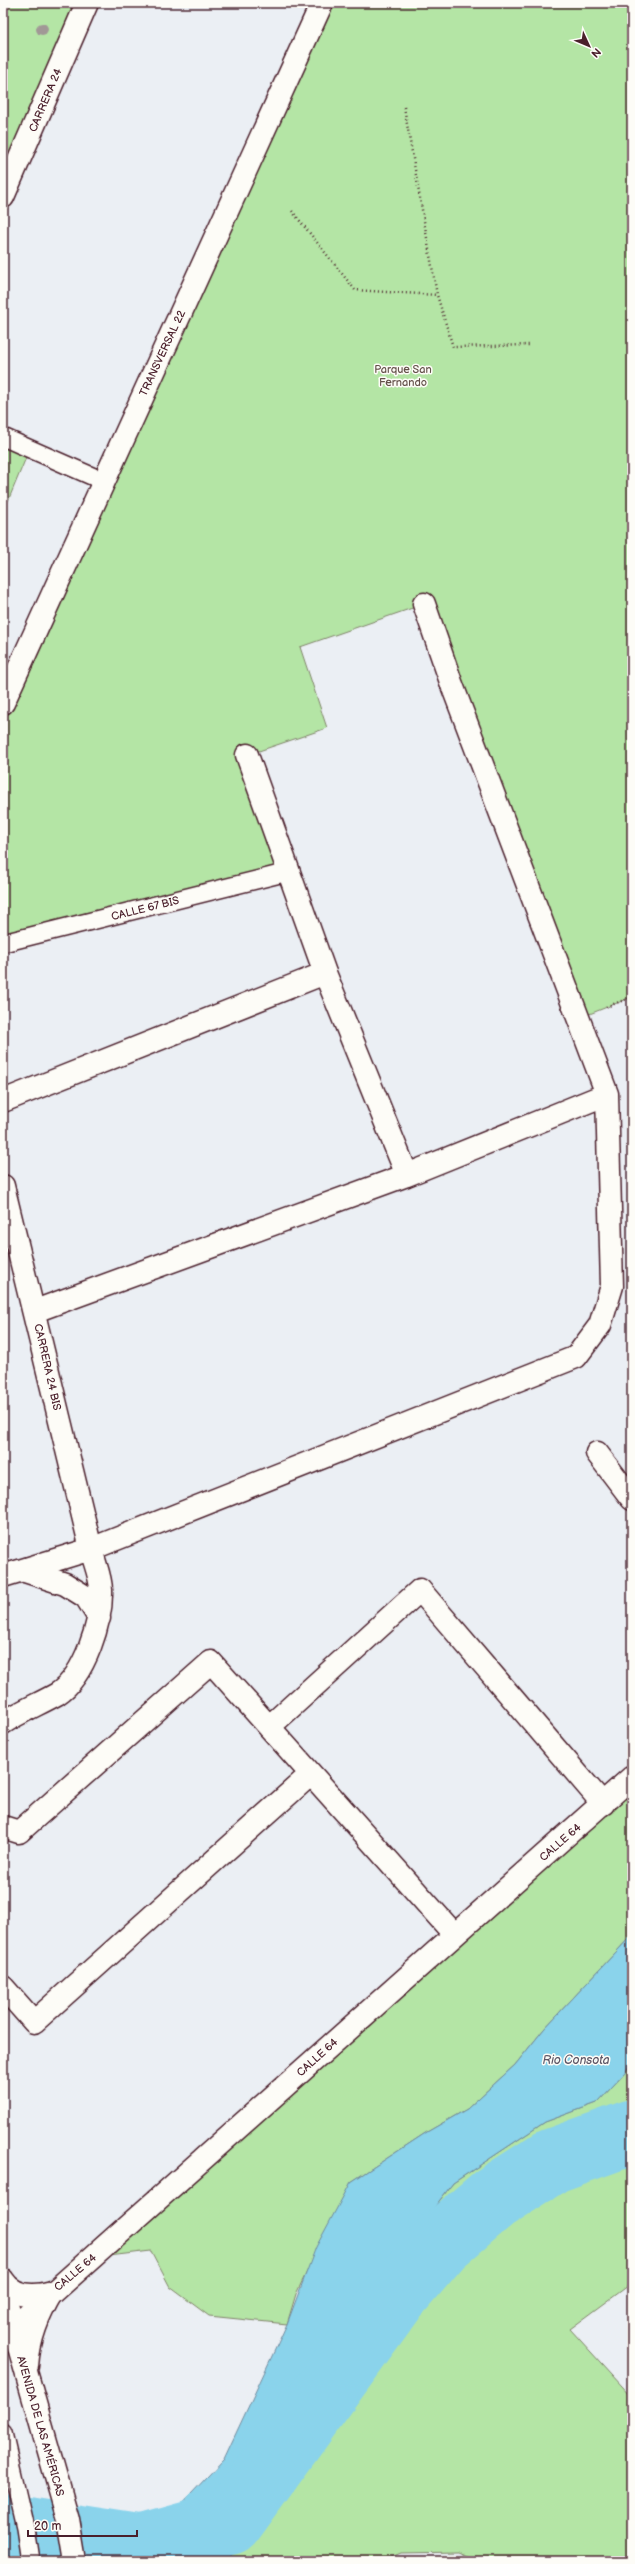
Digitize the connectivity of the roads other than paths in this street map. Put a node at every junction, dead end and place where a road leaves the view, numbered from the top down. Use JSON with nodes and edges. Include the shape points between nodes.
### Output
{"nodes":[{"id":1,"x":87,"y":3,"type":"edge"},
{"id":2,"x":322,"y":3,"type":"edge"},
{"id":3,"x":3,"y":197,"type":"edge"},
{"id":4,"x":3,"y":437,"type":"edge"},
{"id":5,"x":103,"y":481,"type":"junction"},
{"id":6,"x":424,"y":604,"type":"dead end"},
{"id":7,"x":3,"y":703,"type":"edge"},
{"id":8,"x":247,"y":755,"type":"dead end"},
{"id":9,"x":288,"y":872,"type":"junction"},
{"id":10,"x":3,"y":943,"type":"edge"},
{"id":11,"x":325,"y":973,"type":"junction"},
{"id":12,"x":606,"y":1094,"type":"junction"},
{"id":13,"x":3,"y":1101,"type":"edge"},
{"id":14,"x":407,"y":1175,"type":"junction"},
{"id":15,"x":3,"y":1186,"type":"edge"},
{"id":16,"x":35,"y":1311,"type":"junction"},
{"id":17,"x":597,"y":1453,"type":"dead end"},
{"id":18,"x":632,"y":1498,"type":"edge"},
{"id":19,"x":91,"y":1549,"type":"junction"},
{"id":20,"x":24,"y":1571,"type":"junction"},
{"id":21,"x":3,"y":1576,"type":"edge"},
{"id":22,"x":99,"y":1618,"type":"junction"},
{"id":23,"x":3,"y":1722,"type":"edge"},
{"id":24,"x":269,"y":1727,"type":"junction"},
{"id":25,"x":311,"y":1774,"type":"junction"},
{"id":26,"x":632,"y":1777,"type":"edge"},
{"id":27,"x":603,"y":1804,"type":"junction"},
{"id":28,"x":11,"y":1830,"type":"edge"},
{"id":29,"x":3,"y":1846,"type":"edge"},
{"id":30,"x":454,"y":1934,"type":"junction"},
{"id":31,"x":3,"y":1987,"type":"edge"},
{"id":32,"x":3,"y":2280,"type":"edge"},
{"id":33,"x":3,"y":2291,"type":"edge"},
{"id":34,"x":52,"y":2292,"type":"junction"},
{"id":35,"x":8,"y":2332,"type":"edge"},
{"id":36,"x":27,"y":2375,"type":"junction"},
{"id":37,"x":3,"y":2432,"type":"edge"},
{"id":38,"x":30,"y":2561,"type":"edge"},
{"id":39,"x":75,"y":2561,"type":"edge"}],
"edges":[{"from":1,"to":3,"type":"street","name":"CARRERA 24"},
{"from":2,"to":5,"type":"street","name":"TRANSVERSAL 22"},
{"from":4,"to":5,"type":"lane"},
{"from":5,"to":7,"type":"street","name":"TRANSVERSAL 22"},
{"from":6,"to":12,"type":"street"},
{"from":8,"to":9,"type":"street"},
{"from":9,"to":10,"type":"lane","name":"CALLE 67 BIS"},
{"from":9,"to":11,"type":"street"},
{"from":11,"to":13,"type":"street"},
{"from":11,"to":14,"type":"street"},
{"from":12,"to":14,"type":"street"},
{"from":12,"to":19,"type":"street","via":[[612,1286],[600,1325],[576,1358]]},
{"from":14,"to":16,"type":"street"},
{"from":15,"to":16,"type":"street","name":"CARRERA 24 BIS"},
{"from":16,"to":19,"type":"street","name":"CARRERA 24 BIS"},
{"from":17,"to":18,"type":"street"},
{"from":19,"to":20,"type":"street"},
{"from":19,"to":22,"type":"street","name":"CARRERA 24 BIS","via":[[101,1590]]},
{"from":20,"to":21,"type":"street"},
{"from":20,"to":22,"type":"street","via":[[65,1584],[86,1597]]},
{"from":22,"to":23,"type":"street","name":"CARRERA 24 BIS","via":[[78,1672],[58,1693]]},
{"from":24,"to":25,"type":"street"},
{"from":24,"to":27,"type":"street","via":[[420,1590]]},
{"from":24,"to":28,"type":"street","via":[[210,1662]]},
{"from":25,"to":30,"type":"street"},
{"from":25,"to":31,"type":"street","via":[[34,2022]]},
{"from":26,"to":27,"type":"street","name":"CALLE 64"},
{"from":27,"to":30,"type":"street","name":"CALLE 64"},
{"from":28,"to":29,"type":"street"},
{"from":30,"to":34,"type":"street","name":"CALLE 64"},
{"from":32,"to":34,"type":"street","via":[[20,2294],[36,2296]]},
{"from":33,"to":35,"type":"street","name":"AVENIDA DE LAS AMÉRICAS"},
{"from":34,"to":35,"type":"street","name":"CALLE 64"},
{"from":34,"to":36,"type":"street","via":[[40,2311],[32,2331]]},
{"from":35,"to":36,"type":"street","name":"AVENIDA DE LAS AMÉRICAS"},
{"from":36,"to":39,"type":"street","name":"AVENIDA DE LAS AMÉRICAS","via":[[68,2519]]},
{"from":37,"to":38,"type":"lane"}]}
